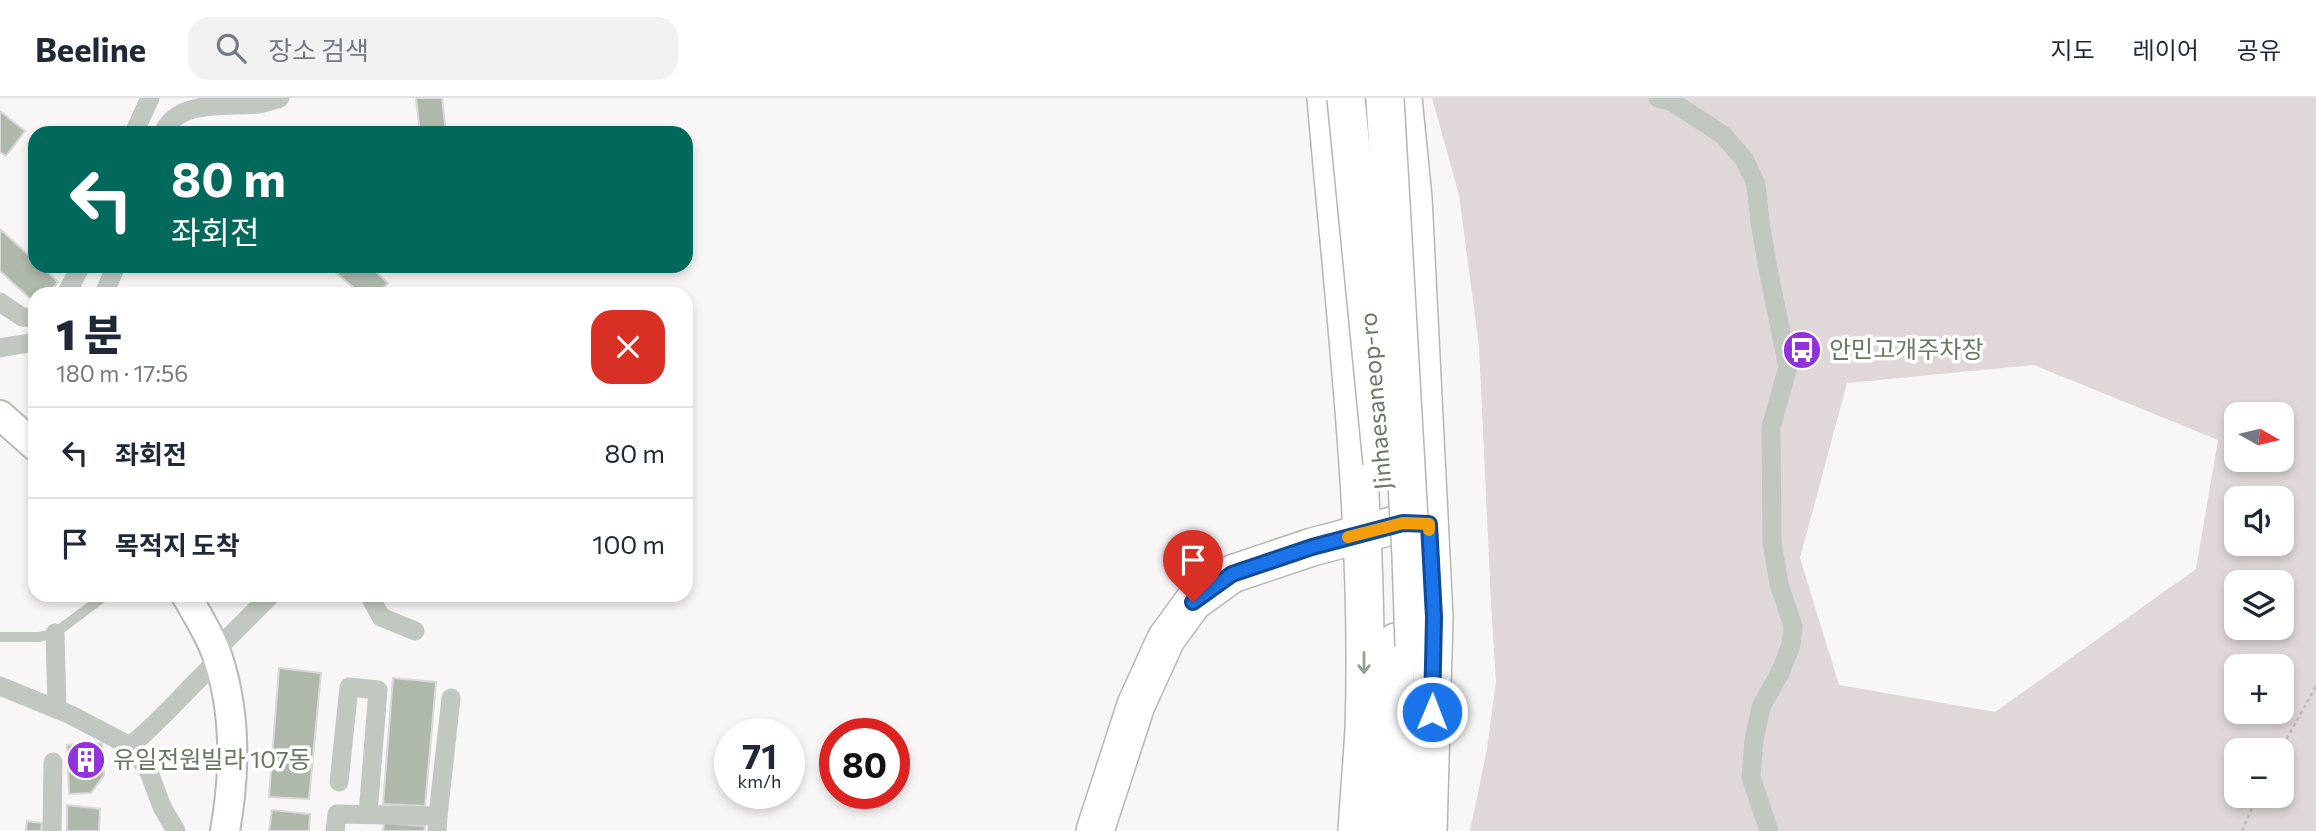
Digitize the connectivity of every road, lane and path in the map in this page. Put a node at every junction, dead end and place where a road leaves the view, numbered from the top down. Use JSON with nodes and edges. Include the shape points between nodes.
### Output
{"nodes":[{"id":1,"x":150,"y":98,"type":"edge"},
{"id":2,"x":280,"y":98,"type":"edge"},
{"id":3,"x":1326,"y":98,"type":"edge"},
{"id":4,"x":1346,"y":98,"type":"edge"},
{"id":5,"x":1385,"y":98,"type":"edge"},
{"id":6,"x":1403,"y":98,"type":"edge"},
{"id":7,"x":1658,"y":98,"type":"edge"},
{"id":8,"x":137,"y":126,"type":"edge"},
{"id":9,"x":168,"y":126,"type":"edge"},
{"id":10,"x":0,"y":302,"type":"edge"},
{"id":11,"x":28,"y":317,"type":"edge"},
{"id":12,"x":28,"y":343,"type":"edge"},
{"id":13,"x":0,"y":348,"type":"edge"},
{"id":14,"x":0,"y":415,"type":"edge"},
{"id":15,"x":28,"y":440,"type":"edge"},
{"id":16,"x":1358,"y":484,"type":"junction"},
{"id":17,"x":1429,"y":524,"type":"junction"},
{"id":18,"x":1361,"y":544,"type":"junction"},
{"id":19,"x":1311,"y":556,"type":"junction"},
{"id":20,"x":97,"y":602,"type":"edge"},
{"id":21,"x":190,"y":602,"type":"edge"},
{"id":22,"x":265,"y":602,"type":"edge"},
{"id":23,"x":373,"y":602,"type":"edge"},
{"id":24,"x":1364,"y":619,"type":"junction"},
{"id":25,"x":415,"y":631,"type":"dead end"},
{"id":26,"x":55,"y":633,"type":"junction"},
{"id":27,"x":0,"y":638,"type":"edge"},
{"id":28,"x":1405,"y":644,"type":"junction"},
{"id":29,"x":217,"y":655,"type":"junction"},
{"id":30,"x":0,"y":686,"type":"edge"},
{"id":31,"x":2316,"y":686,"type":"edge"},
{"id":32,"x":451,"y":698,"type":"dead end"},
{"id":33,"x":57,"y":709,"type":"junction"},
{"id":34,"x":2287,"y":738,"type":"edge"},
{"id":35,"x":130,"y":746,"type":"junction"},
{"id":36,"x":53,"y":762,"type":"dead end"},
{"id":37,"x":339,"y":782,"type":"dead end"},
{"id":38,"x":2252,"y":808,"type":"edge"},
{"id":39,"x":368,"y":814,"type":"junction"},
{"id":40,"x":437,"y":823,"type":"edge"},
{"id":41,"x":52,"y":831,"type":"edge"},
{"id":42,"x":176,"y":831,"type":"edge"},
{"id":43,"x":225,"y":831,"type":"edge"},
{"id":44,"x":335,"y":831,"type":"edge"},
{"id":45,"x":1095,"y":831,"type":"edge"},
{"id":46,"x":1112,"y":831,"type":"edge"},
{"id":47,"x":1357,"y":831,"type":"edge"},
{"id":48,"x":1392,"y":831,"type":"edge"},
{"id":49,"x":1409,"y":831,"type":"edge"},
{"id":50,"x":1428,"y":831,"type":"edge"},
{"id":51,"x":1769,"y":831,"type":"edge"},
{"id":52,"x":2242,"y":831,"type":"edge"}],
"edges":[{"from":1,"to":8,"type":"street"},
{"from":2,"to":9,"type":"street","via":[[177,114]]},
{"from":3,"to":16,"type":"highway"},
{"from":4,"to":28,"type":"highway","name":"Jinhaesaneop-ro","bridge":true,"via":[[1383,474]]},
{"from":5,"to":28,"type":"highway","name":"Jinhaesaneop-ro","bridge":true,"via":[[1411,555]]},
{"from":6,"to":17,"type":"highway","via":[[1413,198]]},
{"from":7,"to":51,"type":"street","via":[[1671,101],[1723,135],[1744,159],[1756,184],[1788,367],[1771,426],[1772,542],[1793,626],[1780,673],[1761,707],[1751,777]]},
{"from":10,"to":11,"type":"street"},
{"from":12,"to":13,"type":"street"},
{"from":14,"to":15,"type":"street"},
{"from":16,"to":18,"type":"highway"},
{"from":16,"to":19,"type":"highway","via":[[1348,517]]},
{"from":17,"to":18,"type":"highway","via":[[1402,544]]},
{"from":17,"to":50,"type":"highway","via":[[1434,617]]},
{"from":18,"to":19,"type":"highway"},
{"from":18,"to":24,"type":"highway"},
{"from":19,"to":24,"type":"highway","via":[[1337,570],[1350,586]]},
{"from":19,"to":45,"type":"highway","via":[[1232,574],[1193,602],[1166,639],[1136,705]]},
{"from":19,"to":46,"type":"highway","via":[[1210,608],[1174,662],[1144,728]]},
{"from":20,"to":26,"type":"lane"},
{"from":21,"to":29,"type":"street"},
{"from":22,"to":29,"type":"street"},
{"from":23,"to":25,"type":"street","via":[[381,617]]},
{"from":24,"to":47,"type":"highway","one_way":true,"via":[[1364,730]]},
{"from":26,"to":27,"type":"lane"},
{"from":26,"to":33,"type":"street"},
{"from":28,"to":48,"type":"highway","name":"Jinhaesaneop-ro"},
{"from":28,"to":49,"type":"highway","name":"Jinhaesaneop-ro","via":[[1415,756]]},
{"from":29,"to":35,"type":"street","via":[[157,724]]},
{"from":29,"to":43,"type":"street","via":[[232,745]]},
{"from":30,"to":33,"type":"street"},
{"from":31,"to":34,"type":"path"},
{"from":32,"to":40,"type":"street"},
{"from":33,"to":35,"type":"street"},
{"from":35,"to":42,"type":"street","via":[[149,772]]},
{"from":36,"to":41,"type":"street"},
{"from":37,"to":39,"type":"street","via":[[349,687],[378,690]]},
{"from":38,"to":52,"type":"path"},
{"from":39,"to":40,"type":"street"},
{"from":39,"to":44,"type":"street","via":[[337,814]]}]}
